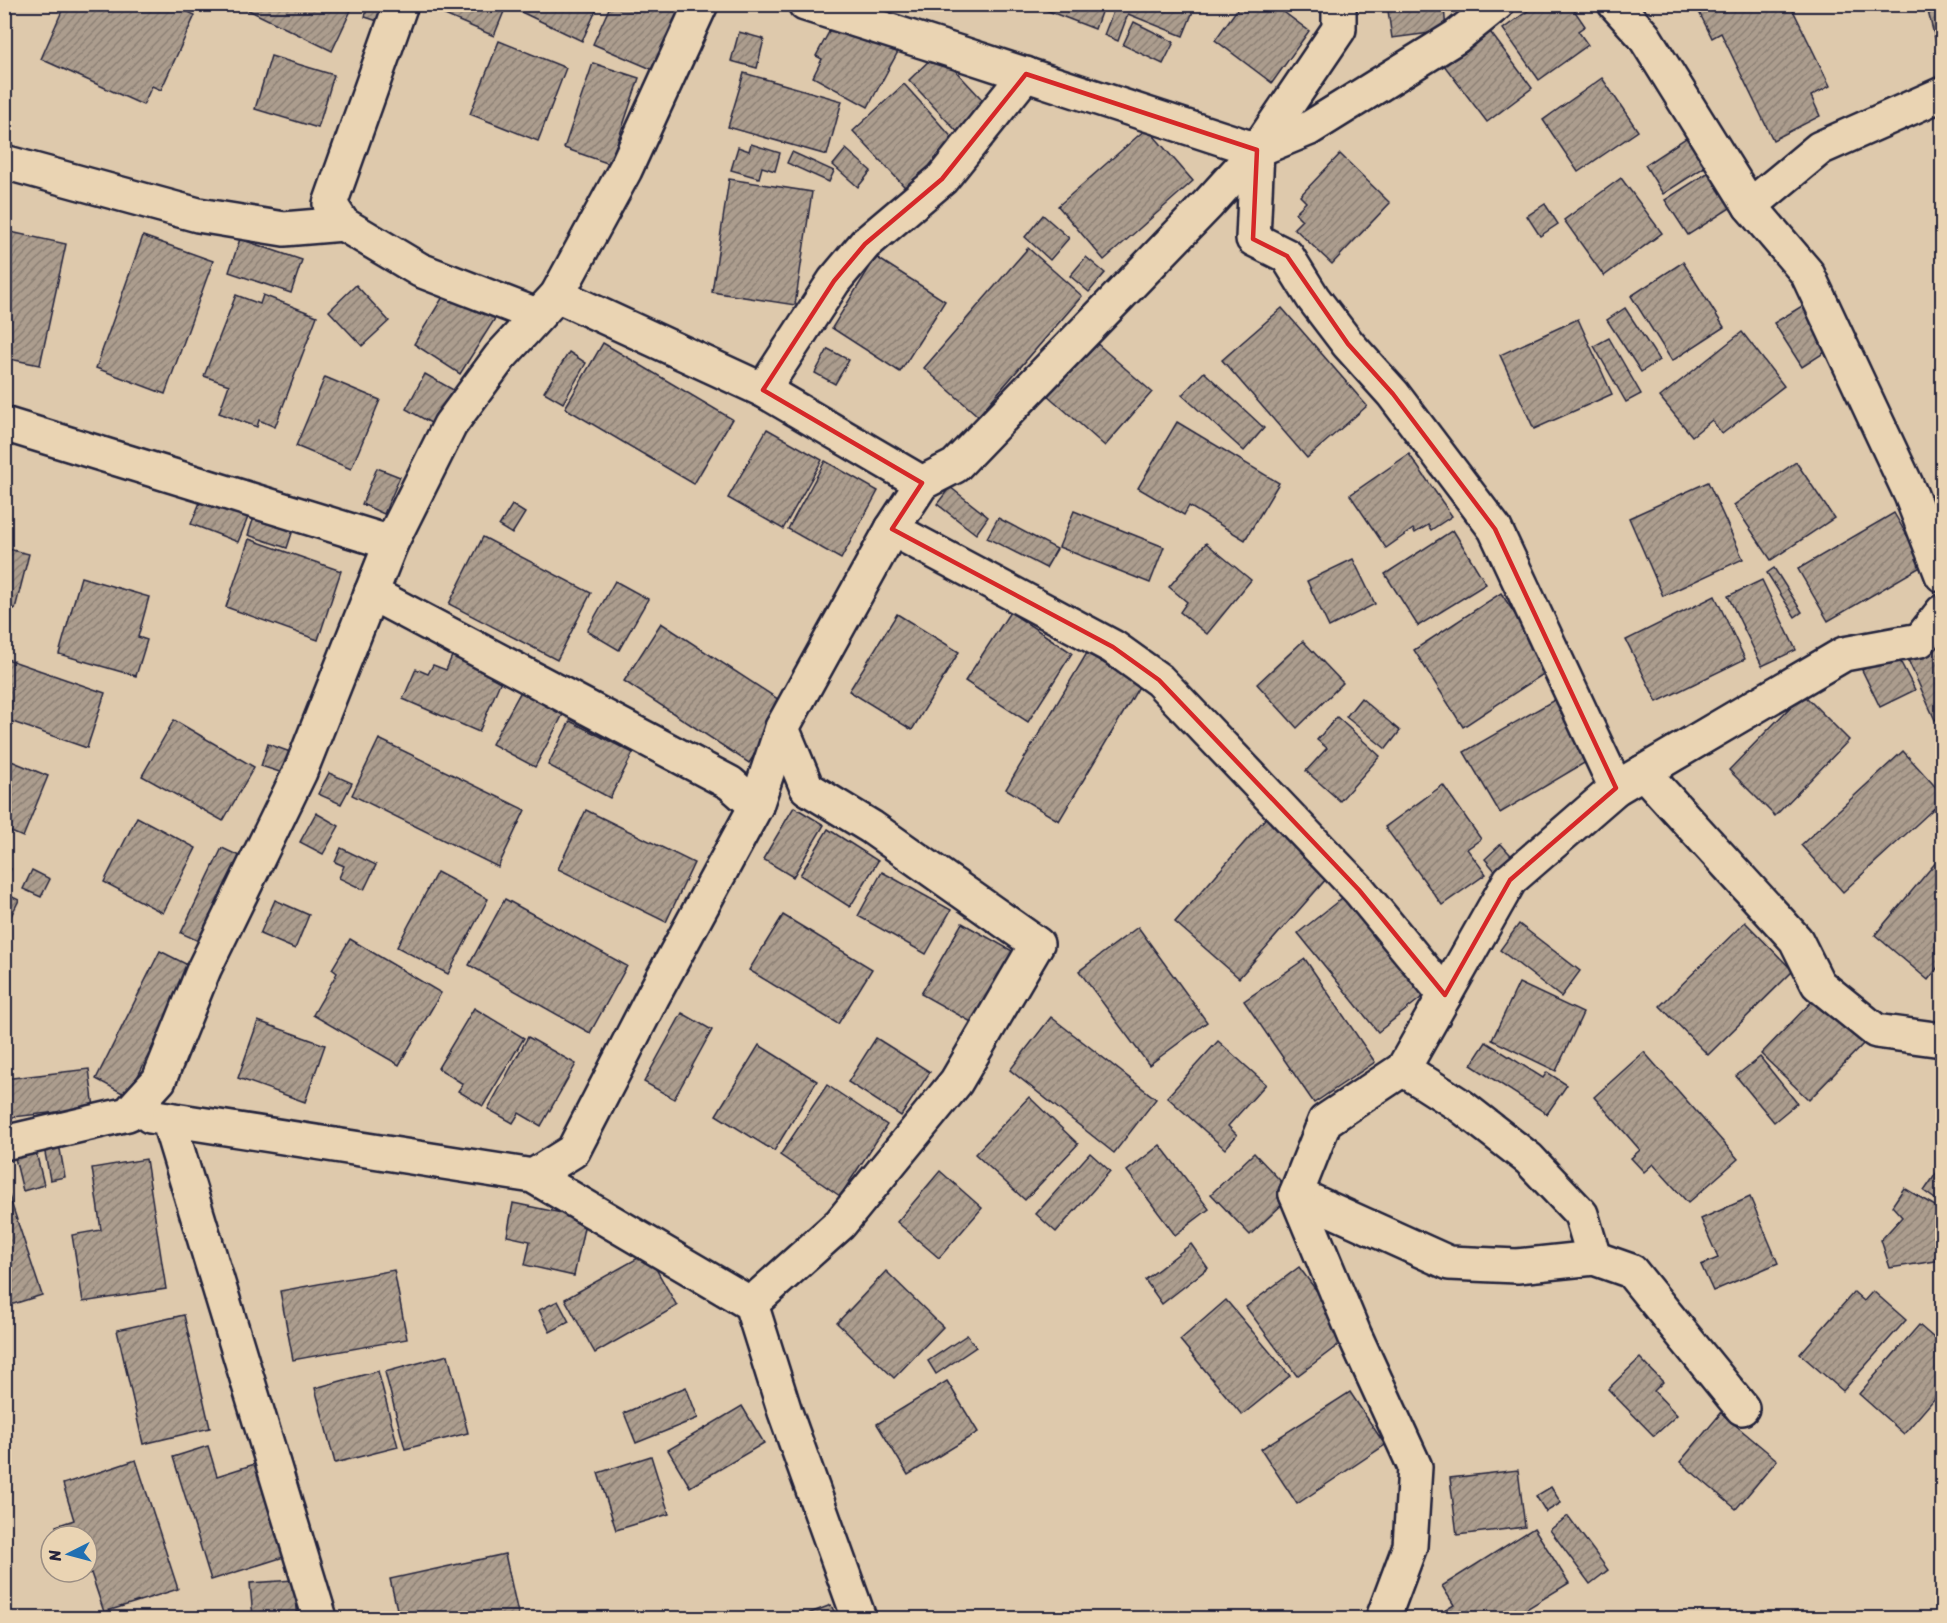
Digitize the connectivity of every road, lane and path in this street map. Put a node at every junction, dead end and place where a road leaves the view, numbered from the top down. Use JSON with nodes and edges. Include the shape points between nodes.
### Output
{"nodes":[{"id":1,"x":401,"y":4,"type":"edge"},
{"id":2,"x":701,"y":4,"type":"edge"},
{"id":3,"x":805,"y":4,"type":"edge"},
{"id":4,"x":1339,"y":4,"type":"edge"},
{"id":5,"x":1497,"y":4,"type":"edge"},
{"id":6,"x":1615,"y":4,"type":"edge"},
{"id":7,"x":1026,"y":74,"type":"junction"},
{"id":8,"x":1942,"y":94,"type":"edge"},
{"id":9,"x":1257,"y":150,"type":"junction"},
{"id":10,"x":4,"y":162,"type":"edge"},
{"id":11,"x":1750,"y":206,"type":"junction"},
{"id":12,"x":343,"y":224,"type":"junction"},
{"id":13,"x":547,"y":305,"type":"junction"},
{"id":14,"x":763,"y":390,"type":"junction"},
{"id":15,"x":4,"y":424,"type":"edge"},
{"id":16,"x":922,"y":483,"type":"junction"},
{"id":17,"x":892,"y":529,"type":"junction"},
{"id":18,"x":391,"y":543,"type":"junction"},
{"id":19,"x":1942,"y":575,"type":"edge"},
{"id":20,"x":372,"y":593,"type":"junction"},
{"id":21,"x":1942,"y":612,"type":"edge"},
{"id":22,"x":782,"y":728,"type":"junction"},
{"id":23,"x":1629,"y":780,"type":"junction"},
{"id":24,"x":756,"y":806,"type":"junction"},
{"id":25,"x":1445,"y":995,"type":"junction"},
{"id":26,"x":1942,"y":1040,"type":"edge"},
{"id":27,"x":1403,"y":1069,"type":"junction"},
{"id":28,"x":128,"y":1114,"type":"junction"},
{"id":29,"x":168,"y":1119,"type":"junction"},
{"id":30,"x":4,"y":1143,"type":"edge"},
{"id":31,"x":533,"y":1176,"type":"junction"},
{"id":32,"x":1296,"y":1194,"type":"junction"},
{"id":33,"x":1594,"y":1258,"type":"junction"},
{"id":34,"x":751,"y":1304,"type":"junction"},
{"id":35,"x":1742,"y":1408,"type":"dead end"},
{"id":36,"x":320,"y":1618,"type":"edge"},
{"id":37,"x":859,"y":1618,"type":"edge"},
{"id":38,"x":1383,"y":1618,"type":"edge"}],
"edges":[{"from":1,"to":12,"type":"street","via":[[330,204]]},
{"from":2,"to":13,"type":"street","via":[[625,170]]},
{"from":3,"to":7,"type":"street"},
{"from":4,"to":9,"type":"street","via":[[1339,29]]},
{"from":5,"to":9,"type":"street","via":[[1456,37],[1308,129]]},
{"from":6,"to":11,"type":"street","via":[[1644,36]]},
{"from":7,"to":9,"type":"street"},
{"from":7,"to":14,"type":"street","via":[[942,179],[865,244],[834,281]]},
{"from":8,"to":11,"type":"street","via":[[1820,148]]},
{"from":9,"to":16,"type":"street","via":[[955,466]]},
{"from":9,"to":23,"type":"street","via":[[1253,239],[1287,256],[1348,344],[1393,394],[1496,529]]},
{"from":10,"to":12,"type":"street","via":[[198,215],[284,229]]},
{"from":11,"to":19,"type":"street","via":[[1807,273],[1911,495]]},
{"from":12,"to":13,"type":"street","via":[[420,270]]},
{"from":13,"to":14,"type":"street"},
{"from":13,"to":18,"type":"street","via":[[500,357],[450,425]]},
{"from":14,"to":16,"type":"street"},
{"from":15,"to":18,"type":"street"},
{"from":16,"to":17,"type":"street"},
{"from":17,"to":22,"type":"street"},
{"from":17,"to":25,"type":"street","via":[[1113,647],[1158,680],[1359,890]]},
{"from":18,"to":20,"type":"street"},
{"from":20,"to":24,"type":"street","via":[[730,783]]},
{"from":20,"to":28,"type":"street","via":[[300,772],[204,969],[159,1080]]},
{"from":21,"to":23,"type":"street","via":[[1920,640],[1844,654]]},
{"from":22,"to":24,"type":"street"},
{"from":22,"to":34,"type":"street","via":[[807,788],[871,827],[1037,944],[956,1082],[840,1224]]},
{"from":23,"to":25,"type":"street","via":[[1510,880]]},
{"from":23,"to":26,"type":"street","via":[[1796,940],[1818,984],[1876,1031]]},
{"from":24,"to":31,"type":"street","via":[[573,1151]]},
{"from":25,"to":27,"type":"street"},
{"from":27,"to":32,"type":"street","via":[[1325,1121]]},
{"from":27,"to":33,"type":"street","via":[[1461,1106],[1528,1159],[1581,1214]]},
{"from":28,"to":29,"type":"street"},
{"from":28,"to":30,"type":"street"},
{"from":29,"to":31,"type":"street"},
{"from":29,"to":36,"type":"street"},
{"from":31,"to":34,"type":"street"},
{"from":32,"to":33,"type":"street","via":[[1449,1263],[1517,1266]]},
{"from":32,"to":38,"type":"street","via":[[1415,1467],[1410,1546]]},
{"from":33,"to":35,"type":"street","via":[[1631,1271]]},
{"from":34,"to":37,"type":"street"}]}
